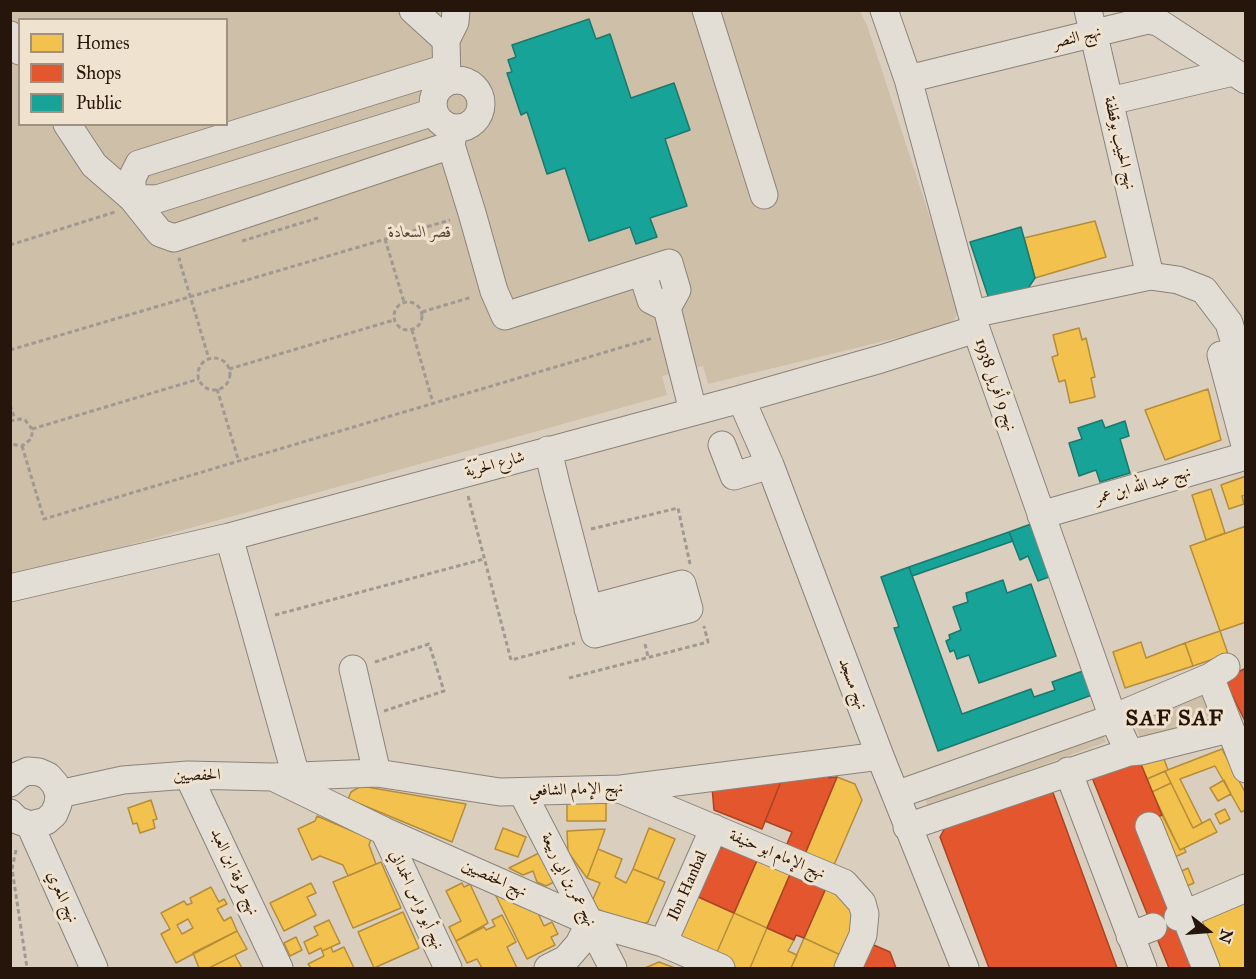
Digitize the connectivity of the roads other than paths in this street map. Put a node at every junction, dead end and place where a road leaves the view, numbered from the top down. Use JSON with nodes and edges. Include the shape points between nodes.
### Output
{"nodes":[{"id":1,"x":413,"y":10,"type":"edge"},
{"id":2,"x":456,"y":10,"type":"edge"},
{"id":3,"x":706,"y":10,"type":"edge"},
{"id":4,"x":884,"y":10,"type":"edge"},
{"id":5,"x":1091,"y":22,"type":"edge"},
{"id":6,"x":10,"y":35,"type":"edge"},
{"id":7,"x":446,"y":40,"type":"junction"},
{"id":8,"x":18,"y":48,"type":"edge"},
{"id":9,"x":446,"y":75,"type":"junction"},
{"id":10,"x":1239,"y":76,"type":"edge"},
{"id":11,"x":908,"y":79,"type":"junction"},
{"id":12,"x":1110,"y":101,"type":"junction"},
{"id":13,"x":68,"y":126,"type":"edge"},
{"id":14,"x":446,"y":128,"type":"junction"},
{"id":15,"x":764,"y":195,"type":"dead end"},
{"id":16,"x":132,"y":198,"type":"junction"},
{"id":17,"x":1150,"y":276,"type":"junction"},
{"id":18,"x":1225,"y":317,"type":"edge"},
{"id":19,"x":974,"y":322,"type":"junction"},
{"id":20,"x":1245,"y":381,"type":"edge"},
{"id":21,"x":741,"y":399,"type":"junction"},
{"id":22,"x":693,"y":411,"type":"junction"},
{"id":23,"x":722,"y":445,"type":"dead end"},
{"id":24,"x":1245,"y":449,"type":"edge"},
{"id":25,"x":548,"y":450,"type":"junction"},
{"id":26,"x":1245,"y":456,"type":"edge"},
{"id":27,"x":770,"y":465,"type":"junction"},
{"id":28,"x":1041,"y":515,"type":"junction"},
{"id":29,"x":229,"y":537,"type":"junction"},
{"id":30,"x":10,"y":588,"type":"edge"},
{"id":31,"x":592,"y":621,"type":"road end"},
{"id":32,"x":1230,"y":666,"type":"edge"},
{"id":33,"x":353,"y":669,"type":"road end"},
{"id":34,"x":1113,"y":718,"type":"junction"},
{"id":35,"x":1228,"y":729,"type":"junction"},
{"id":36,"x":1129,"y":752,"type":"junction"},
{"id":37,"x":879,"y":756,"type":"junction"},
{"id":38,"x":1245,"y":769,"type":"edge"},
{"id":39,"x":1068,"y":771,"type":"junction"},
{"id":40,"x":377,"y":772,"type":"junction"},
{"id":41,"x":189,"y":775,"type":"junction"},
{"id":42,"x":284,"y":776,"type":"junction"},
{"id":43,"x":11,"y":782,"type":"edge"},
{"id":44,"x":621,"y":789,"type":"junction"},
{"id":45,"x":522,"y":792,"type":"junction"},
{"id":46,"x":59,"y":794,"type":"junction"},
{"id":47,"x":896,"y":795,"type":"junction"},
{"id":48,"x":20,"y":820,"type":"edge"},
{"id":49,"x":1149,"y":826,"type":"dead end"},
{"id":50,"x":907,"y":827,"type":"junction"},
{"id":51,"x":714,"y":828,"type":"junction"},
{"id":52,"x":384,"y":831,"type":"junction"},
{"id":53,"x":1245,"y":888,"type":"edge"},
{"id":54,"x":1181,"y":916,"type":"junction"},
{"id":55,"x":590,"y":922,"type":"junction"},
{"id":56,"x":663,"y":943,"type":"junction"},
{"id":57,"x":94,"y":969,"type":"edge"},
{"id":58,"x":279,"y":969,"type":"edge"},
{"id":59,"x":448,"y":969,"type":"edge"},
{"id":60,"x":548,"y":969,"type":"edge"},
{"id":61,"x":613,"y":969,"type":"edge"},
{"id":62,"x":721,"y":969,"type":"edge"},
{"id":63,"x":848,"y":969,"type":"edge"},
{"id":64,"x":965,"y":969,"type":"edge"},
{"id":65,"x":1143,"y":969,"type":"edge"},
{"id":66,"x":1206,"y":969,"type":"edge"}],
"edges":[{"from":1,"to":7,"type":"street"},
{"from":2,"to":7,"type":"street"},
{"from":3,"to":15,"type":"street"},
{"from":4,"to":11,"type":"street","name":"نهج 9 أفريل 1938"},
{"from":5,"to":10,"type":"street","name":"نهج النصر","via":[[1153,20]]},
{"from":5,"to":11,"type":"street","name":"نهج النصر"},
{"from":5,"to":12,"type":"street","name":"نهج الحبيب بوقطفة"},
{"from":6,"to":8,"type":"street"},
{"from":7,"to":9,"type":"street"},
{"from":9,"to":14,"type":"street","via":[[435,93]]},
{"from":9,"to":14,"type":"street","via":[[471,83],[480,94],[481,108],[472,123]]},
{"from":9,"to":16,"type":"street","via":[[139,164],[132,178]]},
{"from":10,"to":12,"type":"street","name":"نهج النصر"},
{"from":11,"to":19,"type":"street","name":"نهج 9 أفريل 1938"},
{"from":12,"to":17,"type":"street","name":"نهج الحبيب بوقطفة"},
{"from":13,"to":16,"type":"street","via":[[94,165]]},
{"from":14,"to":16,"type":"street","via":[[157,199]]},
{"from":14,"to":16,"type":"street","via":[[174,238],[160,233]]},
{"from":14,"to":22,"type":"street","via":[[494,291],[506,316],[642,272],[651,300],[670,320]]},
{"from":17,"to":18,"type":"street","via":[[1178,280],[1204,290]]},
{"from":17,"to":19,"type":"street","name":"شارع الحرّيّة"},
{"from":18,"to":20,"type":"street"},
{"from":18,"to":24,"type":"street"},
{"from":19,"to":21,"type":"street","name":"شارع الحرّيّة","via":[[881,359]]},
{"from":19,"to":28,"type":"street","name":"نهج 9 أفريل 1938"},
{"from":21,"to":22,"type":"street","name":"شارع الحرّيّة"},
{"from":21,"to":27,"type":"street","name":"نهج مسجد"},
{"from":22,"to":25,"type":"street","name":"شارع الحرّيّة"},
{"from":23,"to":27,"type":"street","via":[[734,476]]},
{"from":25,"to":29,"type":"street","name":"شارع الحرّيّة"},
{"from":25,"to":31,"type":"street"},
{"from":26,"to":28,"type":"street","name":"نهج عبد الله ابن عمر"},
{"from":27,"to":37,"type":"street","name":"نهج مسجد"},
{"from":28,"to":34,"type":"street","name":"نهج 9 أفريل 1938"},
{"from":29,"to":30,"type":"street","name":"شارع الحرّيّة"},
{"from":29,"to":42,"type":"street","via":[[252,621]]},
{"from":32,"to":34,"type":"street"},
{"from":32,"to":35,"type":"street"},
{"from":33,"to":40,"type":"street"},
{"from":34,"to":36,"type":"street","name":"نهج 9 أفريل 1938"},
{"from":34,"to":47,"type":"street"},
{"from":35,"to":36,"type":"street"},
{"from":35,"to":38,"type":"street"},
{"from":36,"to":39,"type":"street"},
{"from":37,"to":44,"type":"street","name":"نهج الإمام الشافعي"},
{"from":37,"to":47,"type":"street","name":"نهج مسجد"},
{"from":39,"to":50,"type":"street"},
{"from":39,"to":65,"type":"street","via":[[1142,931]]},
{"from":40,"to":42,"type":"street","name":"نهج الإمام الشافعي"},
{"from":40,"to":45,"type":"street","name":"نهج الإمام الشافعي","via":[[500,792]]},
{"from":41,"to":42,"type":"street","name":"الحفصيين"},
{"from":41,"to":46,"type":"street","name":"الحفصيين","via":[[123,780]]},
{"from":41,"to":58,"type":"street","name":"نهج طرفة ابن العبد"},
{"from":42,"to":52,"type":"street","name":"نهج الحفصيين"},
{"from":43,"to":46,"type":"street","via":[[28,771],[39,772],[48,776]]},
{"from":44,"to":45,"type":"street","name":"نهج الإمام الشافعي"},
{"from":44,"to":51,"type":"street","name":"نهج الإمام ابو حنيفة"},
{"from":45,"to":55,"type":"street","name":"نهج عمر بن ابي ربيعة"},
{"from":46,"to":48,"type":"street","via":[[54,814],[46,821]]},
{"from":47,"to":50,"type":"street","name":"نهج مسجد"},
{"from":48,"to":57,"type":"street","name":"نهج المعري"},
{"from":49,"to":54,"type":"street"},
{"from":50,"to":64,"type":"street","name":"نهج مسجد"},
{"from":51,"to":56,"type":"street","name":"Ibn Hanbal"},
{"from":51,"to":63,"type":"street","name":"نهج الإمام ابو حنيفة","via":[[844,883],[856,895],[865,914],[863,935]]},
{"from":52,"to":55,"type":"street","name":"نهج الحفصيين"},
{"from":52,"to":59,"type":"street","name":"نهج أبو فراس الحمداني"},
{"from":53,"to":54,"type":"street"},
{"from":54,"to":66,"type":"street"},
{"from":55,"to":56,"type":"street","name":"نهج الحفصيين"},
{"from":55,"to":60,"type":"street","via":[[566,959]]},
{"from":55,"to":61,"type":"street","name":"نهج عمر بن ابي ربيعة"},
{"from":56,"to":62,"type":"street","name":"نهج الحفصيين"}]}
